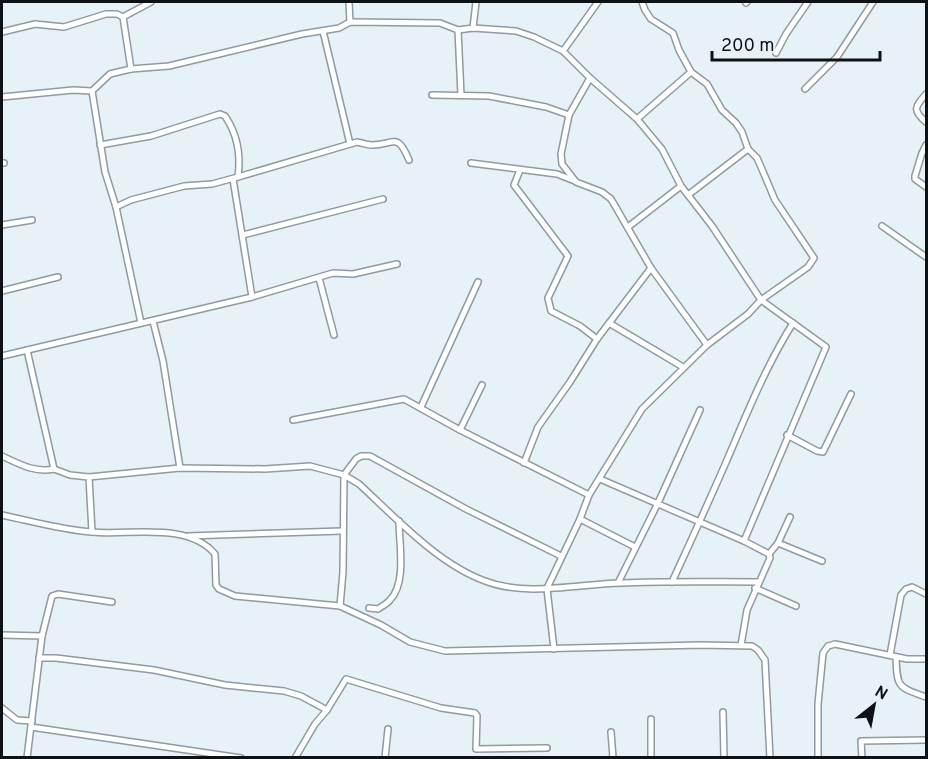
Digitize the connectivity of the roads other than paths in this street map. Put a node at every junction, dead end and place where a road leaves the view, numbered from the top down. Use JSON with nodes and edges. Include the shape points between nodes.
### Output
{"nodes":[{"id":1,"x":151,"y":2,"type":"edge"},
{"id":2,"x":349,"y":2,"type":"edge"},
{"id":3,"x":476,"y":2,"type":"edge"},
{"id":4,"x":598,"y":2,"type":"edge"},
{"id":5,"x":642,"y":2,"type":"edge"},
{"id":6,"x":808,"y":2,"type":"edge"},
{"id":7,"x":873,"y":2,"type":"edge"},
{"id":8,"x":123,"y":17,"type":"junction"},
{"id":9,"x":350,"y":22,"type":"junction"},
{"id":10,"x":473,"y":28,"type":"junction"},
{"id":11,"x":458,"y":30,"type":"junction"},
{"id":12,"x":323,"y":31,"type":"junction"},
{"id":13,"x":2,"y":32,"type":"edge"},
{"id":14,"x":563,"y":51,"type":"junction"},
{"id":15,"x":776,"y":53,"type":"dead end"},
{"id":16,"x":131,"y":69,"type":"junction"},
{"id":17,"x":691,"y":72,"type":"junction"},
{"id":18,"x":590,"y":78,"type":"junction"},
{"id":19,"x":805,"y":89,"type":"dead end"},
{"id":20,"x":92,"y":91,"type":"junction"},
{"id":21,"x":927,"y":94,"type":"edge"},
{"id":22,"x":432,"y":95,"type":"dead end"},
{"id":23,"x":461,"y":95,"type":"junction"},
{"id":24,"x":2,"y":97,"type":"edge"},
{"id":25,"x":569,"y":115,"type":"junction"},
{"id":26,"x":637,"y":119,"type":"junction"},
{"id":27,"x":927,"y":122,"type":"edge"},
{"id":28,"x":350,"y":144,"type":"junction"},
{"id":29,"x":100,"y":145,"type":"junction"},
{"id":30,"x":927,"y":145,"type":"edge"},
{"id":31,"x":748,"y":149,"type":"junction"},
{"id":32,"x":409,"y":160,"type":"dead end"},
{"id":33,"x":471,"y":163,"type":"dead end"},
{"id":34,"x":520,"y":170,"type":"junction"},
{"id":35,"x":236,"y":178,"type":"junction"},
{"id":36,"x":576,"y":182,"type":"junction"},
{"id":37,"x":681,"y":186,"type":"junction"},
{"id":38,"x":927,"y":187,"type":"edge"},
{"id":39,"x":688,"y":195,"type":"junction"},
{"id":40,"x":383,"y":199,"type":"dead end"},
{"id":41,"x":116,"y":207,"type":"junction"},
{"id":42,"x":32,"y":220,"type":"dead end"},
{"id":43,"x":2,"y":225,"type":"edge"},
{"id":44,"x":882,"y":226,"type":"dead end"},
{"id":45,"x":628,"y":227,"type":"junction"},
{"id":46,"x":243,"y":235,"type":"junction"},
{"id":47,"x":927,"y":257,"type":"edge"},
{"id":48,"x":397,"y":264,"type":"dead end"},
{"id":49,"x":651,"y":268,"type":"junction"},
{"id":50,"x":58,"y":277,"type":"dead end"},
{"id":51,"x":319,"y":278,"type":"junction"},
{"id":52,"x":478,"y":282,"type":"dead end"},
{"id":53,"x":2,"y":291,"type":"edge"},
{"id":54,"x":252,"y":297,"type":"junction"},
{"id":55,"x":761,"y":300,"type":"junction"},
{"id":56,"x":153,"y":321,"type":"junction"},
{"id":57,"x":141,"y":323,"type":"junction"},
{"id":58,"x":609,"y":323,"type":"junction"},
{"id":59,"x":794,"y":323,"type":"junction"},
{"id":60,"x":333,"y":335,"type":"dead end"},
{"id":61,"x":597,"y":339,"type":"junction"},
{"id":62,"x":706,"y":345,"type":"junction"},
{"id":63,"x":27,"y":350,"type":"junction"},
{"id":64,"x":2,"y":356,"type":"edge"},
{"id":65,"x":683,"y":368,"type":"junction"},
{"id":66,"x":482,"y":385,"type":"dead end"},
{"id":67,"x":851,"y":393,"type":"dead end"},
{"id":68,"x":421,"y":407,"type":"junction"},
{"id":69,"x":700,"y":410,"type":"dead end"},
{"id":70,"x":293,"y":420,"type":"dead end"},
{"id":71,"x":460,"y":430,"type":"junction"},
{"id":72,"x":787,"y":435,"type":"junction"},
{"id":73,"x":2,"y":456,"type":"edge"},
{"id":74,"x":524,"y":463,"type":"junction"},
{"id":75,"x":180,"y":468,"type":"junction"},
{"id":76,"x":54,"y":469,"type":"junction"},
{"id":77,"x":344,"y":475,"type":"junction"},
{"id":78,"x":89,"y":477,"type":"junction"},
{"id":79,"x":600,"y":479,"type":"junction"},
{"id":80,"x":589,"y":495,"type":"junction"},
{"id":81,"x":658,"y":503,"type":"junction"},
{"id":82,"x":2,"y":515,"type":"edge"},
{"id":83,"x":790,"y":517,"type":"dead end"},
{"id":84,"x":580,"y":519,"type":"junction"},
{"id":85,"x":399,"y":521,"type":"junction"},
{"id":86,"x":700,"y":522,"type":"junction"},
{"id":87,"x":342,"y":531,"type":"junction"},
{"id":88,"x":92,"y":532,"type":"junction"},
{"id":89,"x":183,"y":536,"type":"junction"},
{"id":90,"x":744,"y":541,"type":"junction"},
{"id":91,"x":778,"y":543,"type":"junction"},
{"id":92,"x":635,"y":547,"type":"junction"},
{"id":93,"x":769,"y":554,"type":"junction"},
{"id":94,"x":561,"y":556,"type":"junction"},
{"id":95,"x":822,"y":561,"type":"dead end"},
{"id":96,"x":672,"y":582,"type":"junction"},
{"id":97,"x":618,"y":583,"type":"junction"},
{"id":98,"x":757,"y":585,"type":"junction"},
{"id":99,"x":547,"y":589,"type":"junction"},
{"id":100,"x":927,"y":594,"type":"edge"},
{"id":101,"x":112,"y":602,"type":"dead end"},
{"id":102,"x":340,"y":606,"type":"junction"},
{"id":103,"x":796,"y":606,"type":"dead end"},
{"id":104,"x":369,"y":608,"type":"dead end"},
{"id":105,"x":2,"y":635,"type":"edge"},
{"id":106,"x":42,"y":636,"type":"junction"},
{"id":107,"x":741,"y":645,"type":"junction"},
{"id":108,"x":554,"y":650,"type":"junction"},
{"id":109,"x":890,"y":656,"type":"junction"},
{"id":110,"x":896,"y":657,"type":"junction"},
{"id":111,"x":39,"y":658,"type":"junction"},
{"id":112,"x":927,"y":659,"type":"edge"},
{"id":113,"x":927,"y":697,"type":"edge"},
{"id":114,"x":2,"y":708,"type":"edge"},
{"id":115,"x":327,"y":710,"type":"junction"},
{"id":116,"x":723,"y":712,"type":"dead end"},
{"id":117,"x":651,"y":719,"type":"dead end"},
{"id":118,"x":31,"y":724,"type":"junction"},
{"id":119,"x":388,"y":729,"type":"dead end"},
{"id":120,"x":611,"y":732,"type":"dead end"},
{"id":121,"x":927,"y":740,"type":"edge"},
{"id":122,"x":547,"y":748,"type":"dead end"},
{"id":123,"x":210,"y":755,"type":"edge"},
{"id":124,"x":27,"y":758,"type":"edge"},
{"id":125,"x":241,"y":758,"type":"edge"},
{"id":126,"x":295,"y":758,"type":"edge"},
{"id":127,"x":385,"y":758,"type":"edge"},
{"id":128,"x":613,"y":758,"type":"edge"},
{"id":129,"x":651,"y":758,"type":"edge"},
{"id":130,"x":724,"y":758,"type":"edge"},
{"id":131,"x":770,"y":758,"type":"edge"},
{"id":132,"x":818,"y":758,"type":"edge"},
{"id":133,"x":862,"y":758,"type":"edge"}],
"edges":[{"from":1,"to":8,"type":"street"},
{"from":2,"to":9,"type":"street"},
{"from":3,"to":10,"type":"street"},
{"from":4,"to":14,"type":"street"},
{"from":5,"to":17,"type":"street","via":[[651,19],[673,33]]},
{"from":6,"to":15,"type":"street"},
{"from":7,"to":19,"type":"street","via":[[837,57]]},
{"from":8,"to":13,"type":"street","via":[[106,14],[64,27],[35,24]]},
{"from":8,"to":16,"type":"street"},
{"from":9,"to":11,"type":"street","via":[[440,23]]},
{"from":9,"to":12,"type":"street"},
{"from":10,"to":11,"type":"street"},
{"from":10,"to":14,"type":"street","via":[[516,31]]},
{"from":11,"to":23,"type":"street"},
{"from":12,"to":16,"type":"street","via":[[169,66]]},
{"from":12,"to":28,"type":"street"},
{"from":14,"to":18,"type":"street"},
{"from":16,"to":20,"type":"street","via":[[110,74]]},
{"from":17,"to":26,"type":"street"},
{"from":17,"to":31,"type":"street","via":[[711,89],[742,132]]},
{"from":18,"to":25,"type":"street"},
{"from":18,"to":26,"type":"street"},
{"from":20,"to":24,"type":"street"},
{"from":20,"to":29,"type":"street"},
{"from":21,"to":27,"type":"street","via":[[916,110]]},
{"from":22,"to":23,"type":"street"},
{"from":23,"to":25,"type":"street","via":[[546,106]]},
{"from":25,"to":36,"type":"street","via":[[562,164]]},
{"from":26,"to":37,"type":"street","via":[[662,149]]},
{"from":28,"to":32,"type":"street","via":[[397,141]]},
{"from":28,"to":35,"type":"street"},
{"from":29,"to":35,"type":"street","via":[[151,136],[220,114],[230,123],[239,146]]},
{"from":29,"to":41,"type":"street"},
{"from":30,"to":38,"type":"street","via":[[915,179]]},
{"from":31,"to":39,"type":"street"},
{"from":31,"to":55,"type":"street","via":[[757,158],[774,200],[814,258],[808,267]]},
{"from":33,"to":34,"type":"street"},
{"from":34,"to":36,"type":"street","via":[[557,174]]},
{"from":34,"to":61,"type":"street","via":[[514,185],[568,256],[548,298],[550,311]]},
{"from":35,"to":41,"type":"street","via":[[184,186]]},
{"from":35,"to":46,"type":"street"},
{"from":36,"to":45,"type":"street","via":[[611,199]]},
{"from":37,"to":39,"type":"street"},
{"from":37,"to":45,"type":"street"},
{"from":39,"to":55,"type":"street"},
{"from":40,"to":46,"type":"street"},
{"from":41,"to":57,"type":"street"},
{"from":42,"to":43,"type":"street"},
{"from":44,"to":47,"type":"street"},
{"from":45,"to":49,"type":"street"},
{"from":46,"to":54,"type":"street"},
{"from":48,"to":51,"type":"street"},
{"from":49,"to":58,"type":"street"},
{"from":49,"to":62,"type":"street"},
{"from":50,"to":53,"type":"street"},
{"from":51,"to":54,"type":"street"},
{"from":51,"to":60,"type":"street"},
{"from":52,"to":68,"type":"street"},
{"from":54,"to":56,"type":"street"},
{"from":55,"to":59,"type":"street"},
{"from":55,"to":62,"type":"street"},
{"from":56,"to":57,"type":"street"},
{"from":56,"to":75,"type":"street"},
{"from":57,"to":63,"type":"street"},
{"from":58,"to":61,"type":"street"},
{"from":58,"to":65,"type":"street"},
{"from":59,"to":72,"type":"street","via":[[826,349]]},
{"from":59,"to":86,"type":"street","via":[[772,357]]},
{"from":61,"to":74,"type":"street","via":[[538,427]]},
{"from":62,"to":65,"type":"street"},
{"from":63,"to":64,"type":"street"},
{"from":63,"to":76,"type":"street"},
{"from":65,"to":79,"type":"street","via":[[642,409]]},
{"from":66,"to":71,"type":"street"},
{"from":67,"to":72,"type":"street","via":[[823,452]]},
{"from":68,"to":70,"type":"street","via":[[404,399]]},
{"from":68,"to":71,"type":"street"},
{"from":69,"to":81,"type":"street"},
{"from":71,"to":74,"type":"street"},
{"from":72,"to":90,"type":"street"},
{"from":73,"to":76,"type":"street","via":[[42,472]]},
{"from":74,"to":80,"type":"street"},
{"from":75,"to":77,"type":"street","via":[[310,466]]},
{"from":75,"to":78,"type":"street"},
{"from":76,"to":78,"type":"street"},
{"from":77,"to":85,"type":"street"},
{"from":77,"to":87,"type":"street"},
{"from":77,"to":94,"type":"street","via":[[356,459],[370,456]]},
{"from":78,"to":88,"type":"street"},
{"from":79,"to":80,"type":"street"},
{"from":79,"to":81,"type":"street"},
{"from":80,"to":84,"type":"street"},
{"from":81,"to":86,"type":"street"},
{"from":81,"to":92,"type":"street"},
{"from":82,"to":88,"type":"street"},
{"from":83,"to":91,"type":"street"},
{"from":84,"to":92,"type":"street"},
{"from":84,"to":94,"type":"street"},
{"from":85,"to":99,"type":"street","via":[[441,557],[484,581]]},
{"from":85,"to":104,"type":"street","via":[[401,572],[396,588],[391,600],[378,609]]},
{"from":86,"to":90,"type":"street"},
{"from":86,"to":96,"type":"street"},
{"from":87,"to":89,"type":"street"},
{"from":87,"to":102,"type":"street"},
{"from":88,"to":89,"type":"street","via":[[162,532]]},
{"from":89,"to":102,"type":"street","via":[[205,544],[215,554],[216,585],[226,592]]},
{"from":90,"to":93,"type":"street"},
{"from":91,"to":93,"type":"street"},
{"from":91,"to":95,"type":"street"},
{"from":92,"to":97,"type":"street"},
{"from":93,"to":98,"type":"street"},
{"from":94,"to":99,"type":"street"},
{"from":96,"to":97,"type":"street"},
{"from":96,"to":98,"type":"street"},
{"from":97,"to":99,"type":"street"},
{"from":98,"to":103,"type":"street"},
{"from":98,"to":107,"type":"street","via":[[747,610]]},
{"from":99,"to":108,"type":"street"},
{"from":100,"to":109,"type":"street","via":[[912,587],[901,595]]},
{"from":101,"to":106,"type":"street","via":[[52,596]]},
{"from":102,"to":108,"type":"street","via":[[410,642],[445,651]]},
{"from":105,"to":106,"type":"street"},
{"from":106,"to":111,"type":"street"},
{"from":107,"to":108,"type":"street"},
{"from":107,"to":131,"type":"street","via":[[752,646],[765,660]]},
{"from":109,"to":110,"type":"street"},
{"from":109,"to":132,"type":"street","via":[[835,644],[823,653]]},
{"from":110,"to":112,"type":"street"},
{"from":110,"to":113,"type":"street","via":[[897,679],[902,688]]},
{"from":111,"to":115,"type":"street","via":[[154,670],[225,685],[284,691]]},
{"from":111,"to":118,"type":"street"},
{"from":114,"to":118,"type":"street","via":[[17,720]]},
{"from":115,"to":122,"type":"street","via":[[342,683],[353,680],[441,708],[475,713],[476,748]]},
{"from":115,"to":126,"type":"street"},
{"from":116,"to":130,"type":"street"},
{"from":117,"to":129,"type":"street"},
{"from":118,"to":123,"type":"street"},
{"from":118,"to":124,"type":"street"},
{"from":119,"to":127,"type":"street"},
{"from":120,"to":128,"type":"street"},
{"from":121,"to":133,"type":"street","via":[[861,741]]},
{"from":123,"to":125,"type":"street"}]}
